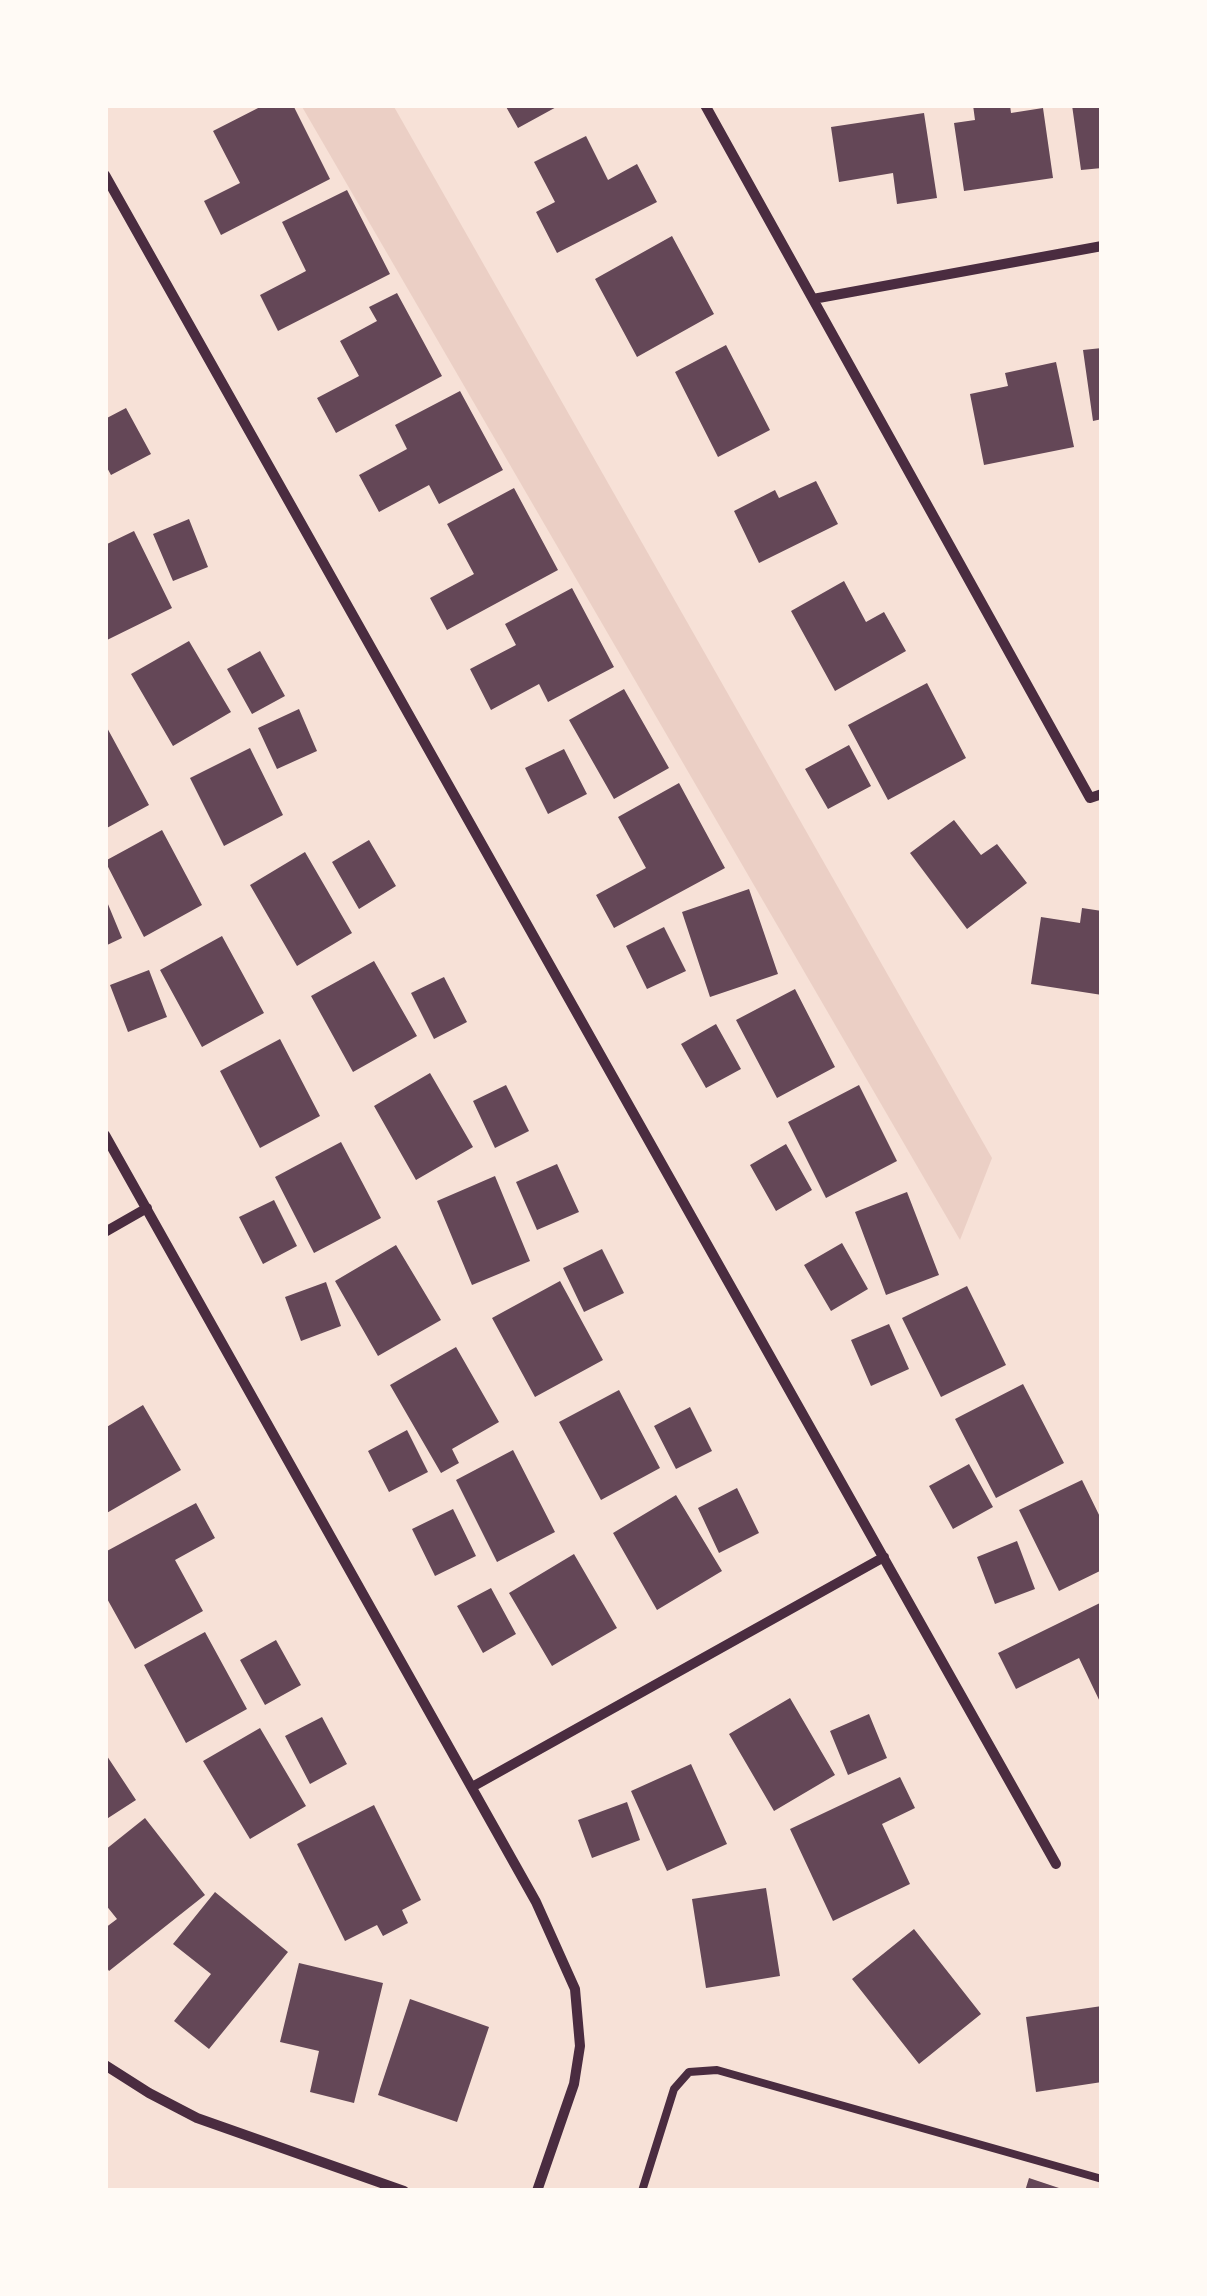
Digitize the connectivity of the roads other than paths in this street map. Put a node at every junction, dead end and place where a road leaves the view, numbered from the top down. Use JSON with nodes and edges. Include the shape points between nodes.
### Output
{"nodes":[{"id":1,"x":705,"y":105,"type":"edge"},
{"id":2,"x":105,"y":175,"type":"edge"},
{"id":3,"x":1102,"y":246,"type":"edge"},
{"id":4,"x":813,"y":299,"type":"junction"},
{"id":5,"x":1102,"y":794,"type":"edge"},
{"id":6,"x":105,"y":1135,"type":"edge"},
{"id":7,"x":147,"y":1208,"type":"junction"},
{"id":8,"x":105,"y":1232,"type":"edge"},
{"id":9,"x":884,"y":1557,"type":"junction"},
{"id":10,"x":472,"y":1787,"type":"junction"},
{"id":11,"x":1056,"y":1864,"type":"dead end"},
{"id":12,"x":105,"y":2065,"type":"edge"},
{"id":13,"x":1102,"y":2179,"type":"edge"},
{"id":14,"x":404,"y":2191,"type":"edge"},
{"id":15,"x":537,"y":2191,"type":"edge"},
{"id":16,"x":642,"y":2191,"type":"edge"}],
"edges":[{"from":1,"to":4,"type":"street"},
{"from":2,"to":9,"type":"street"},
{"from":3,"to":4,"type":"street"},
{"from":4,"to":5,"type":"street","via":[[1090,798]]},
{"from":6,"to":7,"type":"street"},
{"from":7,"to":8,"type":"street"},
{"from":7,"to":10,"type":"street"},
{"from":9,"to":10,"type":"street"},
{"from":9,"to":11,"type":"street"},
{"from":10,"to":15,"type":"street","via":[[575,1988],[580,2046],[574,2084]]},
{"from":12,"to":14,"type":"street","via":[[197,2118]]},
{"from":13,"to":16,"type":"lane","via":[[717,2070],[689,2072],[674,2089]]}]}
